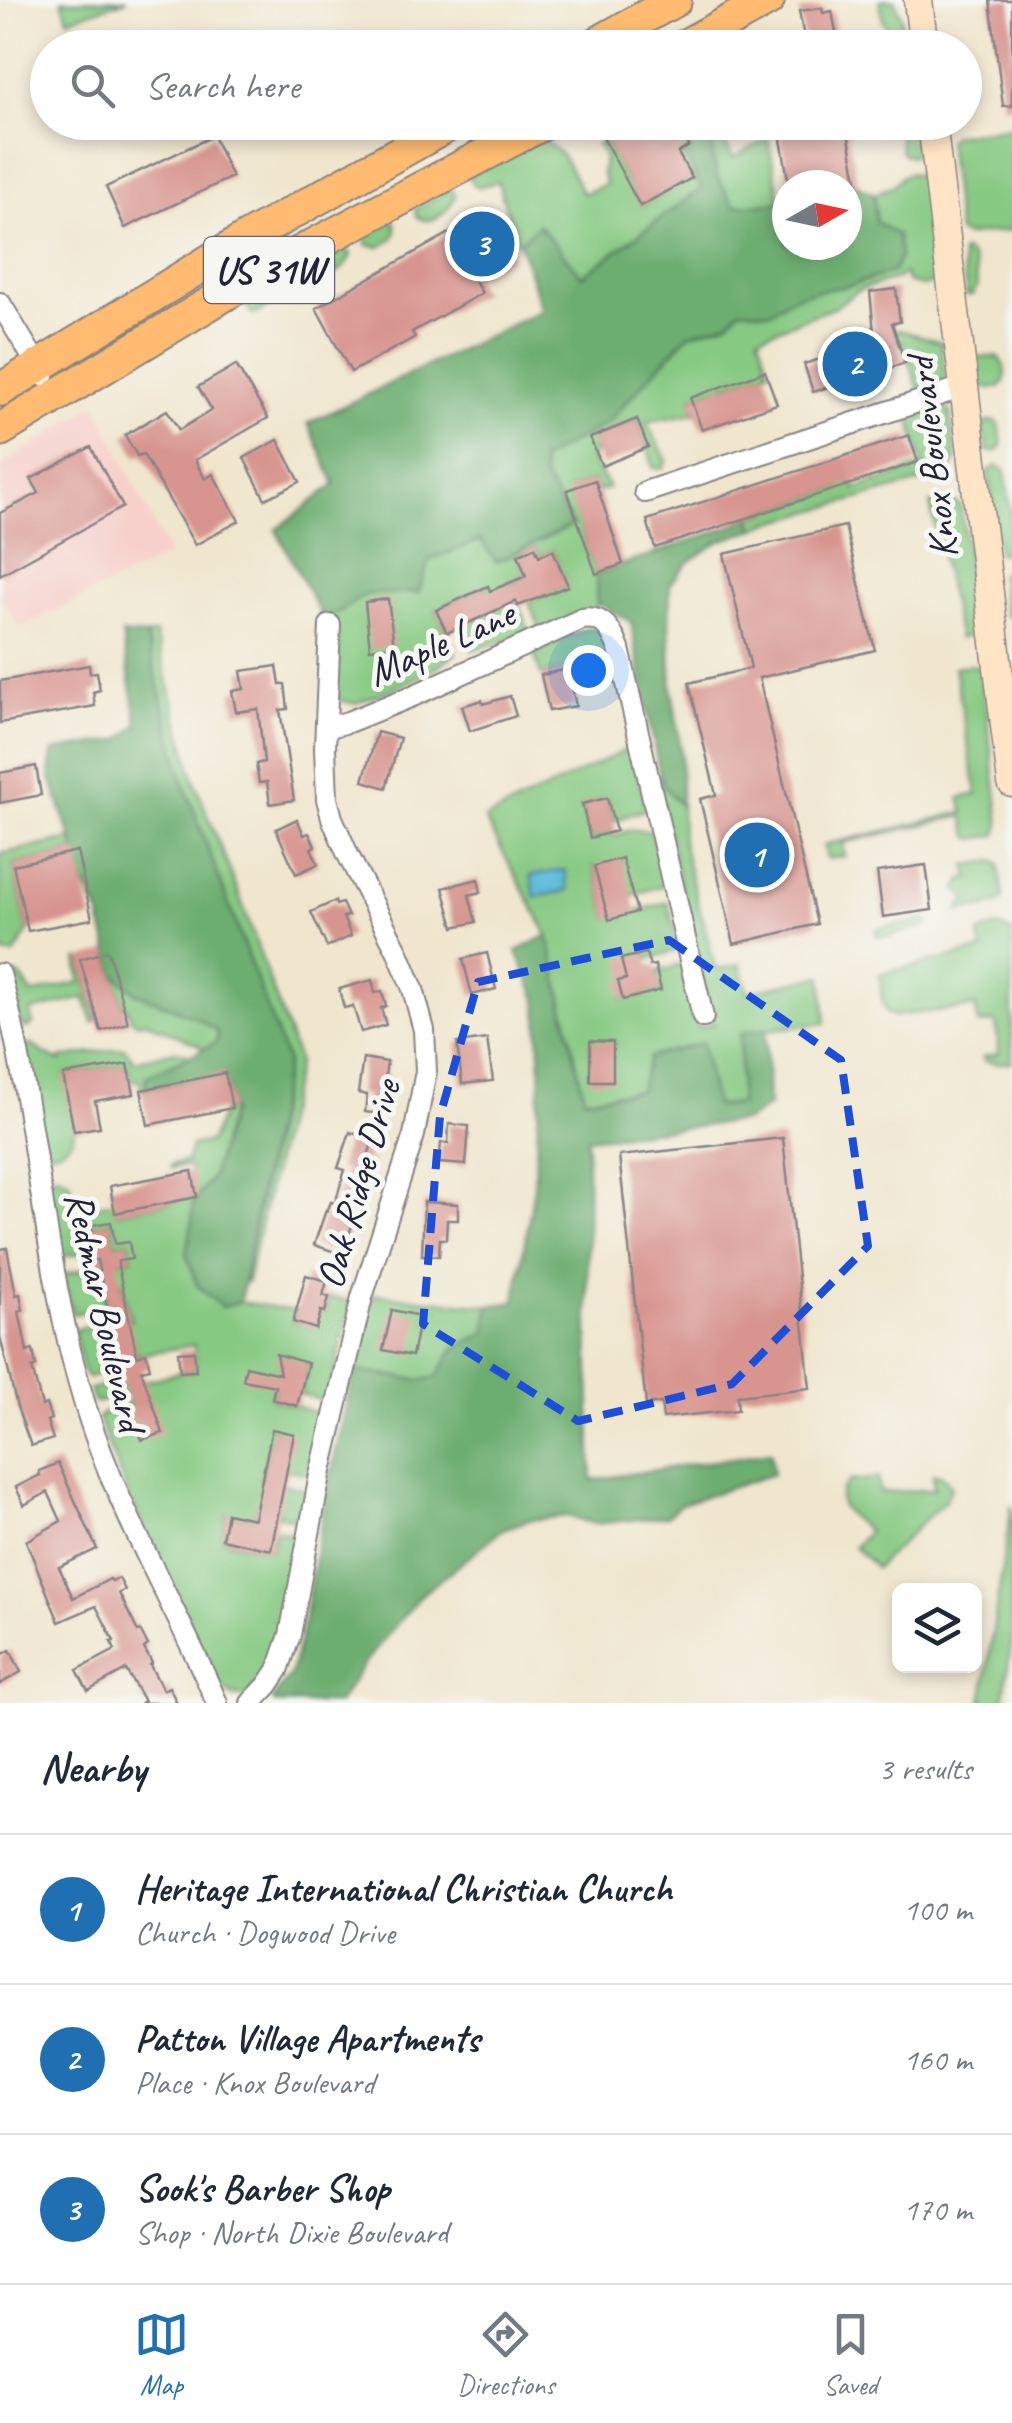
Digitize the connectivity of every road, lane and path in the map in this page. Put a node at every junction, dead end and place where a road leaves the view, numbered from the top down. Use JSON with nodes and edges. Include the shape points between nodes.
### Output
{"nodes":[{"id":1,"x":675,"y":0,"type":"edge"},
{"id":2,"x":768,"y":0,"type":"edge"},
{"id":3,"x":918,"y":0,"type":"edge"},
{"id":4,"x":622,"y":30,"type":"edge"},
{"id":5,"x":714,"y":30,"type":"edge"},
{"id":6,"x":922,"y":30,"type":"edge"},
{"id":7,"x":422,"y":140,"type":"edge"},
{"id":8,"x":512,"y":140,"type":"edge"},
{"id":9,"x":934,"y":140,"type":"edge"},
{"id":10,"x":0,"y":303,"type":"edge"},
{"id":11,"x":38,"y":366,"type":"junction"},
{"id":12,"x":964,"y":387,"type":"junction"},
{"id":13,"x":0,"y":390,"type":"edge"},
{"id":14,"x":55,"y":396,"type":"junction"},
{"id":15,"x":0,"y":430,"type":"edge"},
{"id":16,"x":645,"y":492,"type":"dead end"},
{"id":17,"x":330,"y":625,"type":"dead end"},
{"id":18,"x":326,"y":728,"type":"junction"},
{"id":19,"x":1012,"y":783,"type":"edge"},
{"id":20,"x":0,"y":974,"type":"edge"},
{"id":21,"x":704,"y":1017,"type":"dead end"},
{"id":22,"x":217,"y":1703,"type":"edge"},
{"id":23,"x":251,"y":1703,"type":"edge"}],
"edges":[{"from":1,"to":4,"type":"highway"},
{"from":2,"to":5,"type":"highway"},
{"from":3,"to":6,"type":"main road"},
{"from":7,"to":11,"type":"highway","number":"US 31W"},
{"from":8,"to":14,"type":"highway","number":"US 31W","via":[[176,322]]},
{"from":9,"to":12,"type":"main road","name":"Knox Boulevard"},
{"from":10,"to":11,"type":"street"},
{"from":11,"to":13,"type":"highway","number":"US 31W"},
{"from":11,"to":14,"type":"street"},
{"from":12,"to":16,"type":"street"},
{"from":12,"to":19,"type":"main road","name":"Knox Boulevard"},
{"from":14,"to":15,"type":"highway","number":"US 31W"},
{"from":17,"to":18,"type":"street","name":"Oak Ridge Drive"},
{"from":18,"to":21,"type":"street","name":"Maple Lane","via":[[582,618],[606,624],[619,649]]},
{"from":18,"to":23,"type":"street","name":"Oak Ridge Drive","via":[[332,818],[414,989],[426,1071],[414,1135],[362,1293],[290,1635],[278,1670]]},
{"from":20,"to":22,"type":"street","name":"Redmar Boulevard","via":[[86,1409]]}]}
